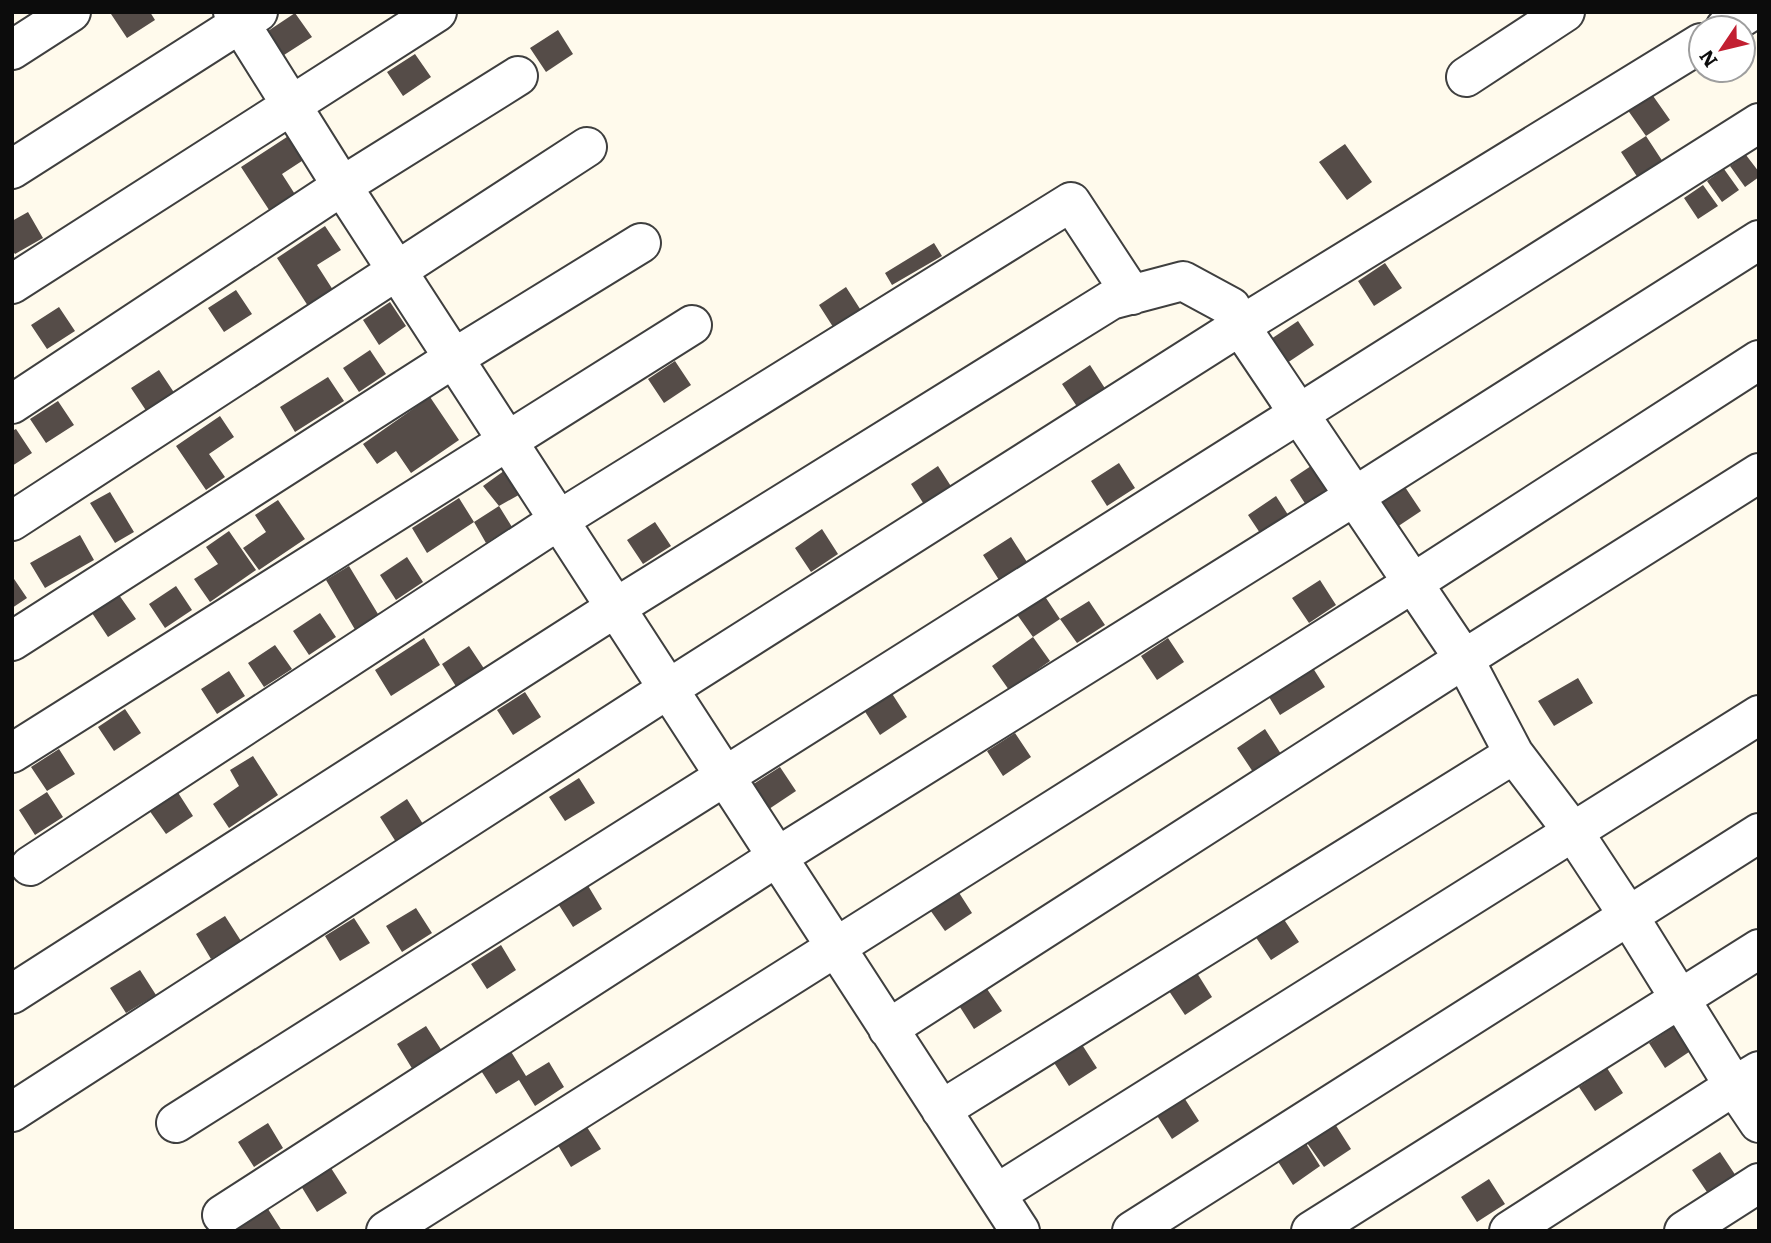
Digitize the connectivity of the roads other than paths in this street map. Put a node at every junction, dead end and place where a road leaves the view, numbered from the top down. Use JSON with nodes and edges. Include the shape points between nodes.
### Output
{"nodes":[{"id":1,"x":71,"y":12,"type":"edge"},
{"id":2,"x":437,"y":12,"type":"edge"},
{"id":3,"x":1564,"y":12,"type":"edge"},
{"id":4,"x":244,"y":16,"type":"edge"},
{"id":5,"x":12,"y":50,"type":"edge"},
{"id":6,"x":1687,"y":52,"type":"edge"},
{"id":7,"x":518,"y":76,"type":"dead end"},
{"id":8,"x":1465,"y":77,"type":"dead end"},
{"id":9,"x":292,"y":106,"type":"junction"},
{"id":10,"x":1759,"y":123,"type":"edge"},
{"id":11,"x":587,"y":147,"type":"dead end"},
{"id":12,"x":12,"y":170,"type":"edge"},
{"id":13,"x":342,"y":186,"type":"junction"},
{"id":14,"x":1759,"y":240,"type":"edge"},
{"id":15,"x":641,"y":243,"type":"dead end"},
{"id":16,"x":397,"y":269,"type":"junction"},
{"id":17,"x":12,"y":284,"type":"edge"},
{"id":18,"x":1132,"y":295,"type":"junction"},
{"id":19,"x":692,"y":325,"type":"dead end"},
{"id":20,"x":1240,"y":326,"type":"junction"},
{"id":21,"x":454,"y":358,"type":"junction"},
{"id":22,"x":1759,"y":360,"type":"edge"},
{"id":23,"x":12,"y":404,"type":"edge"},
{"id":24,"x":1299,"y":414,"type":"junction"},
{"id":25,"x":508,"y":440,"type":"junction"},
{"id":26,"x":1759,"y":473,"type":"edge"},
{"id":27,"x":1354,"y":496,"type":"junction"},
{"id":28,"x":559,"y":520,"type":"junction"},
{"id":29,"x":12,"y":522,"type":"edge"},
{"id":30,"x":1413,"y":583,"type":"junction"},
{"id":31,"x":615,"y":608,"type":"junction"},
{"id":32,"x":12,"y":641,"type":"edge"},
{"id":33,"x":1464,"y":659,"type":"junction"},
{"id":34,"x":668,"y":689,"type":"junction"},
{"id":35,"x":1759,"y":715,"type":"edge"},
{"id":36,"x":12,"y":753,"type":"edge"},
{"id":37,"x":1514,"y":754,"type":"junction"},
{"id":38,"x":723,"y":775,"type":"junction"},
{"id":39,"x":1574,"y":833,"type":"junction"},
{"id":40,"x":1759,"y":833,"type":"edge"},
{"id":41,"x":777,"y":857,"type":"junction"},
{"id":42,"x":30,"y":866,"type":"dead end"},
{"id":43,"x":1629,"y":915,"type":"junction"},
{"id":44,"x":835,"y":947,"type":"junction"},
{"id":45,"x":1759,"y":949,"type":"edge"},
{"id":46,"x":12,"y":994,"type":"edge"},
{"id":47,"x":1679,"y":999,"type":"junction"},
{"id":48,"x":888,"y":1029,"type":"junction"},
{"id":49,"x":1746,"y":1079,"type":"edge"},
{"id":50,"x":941,"y":1110,"type":"junction"},
{"id":51,"x":12,"y":1112,"type":"edge"},
{"id":52,"x":176,"y":1123,"type":"dead end"},
{"id":53,"x":1759,"y":1123,"type":"edge"},
{"id":54,"x":1759,"y":1183,"type":"edge"},
{"id":55,"x":996,"y":1194,"type":"junction"},
{"id":56,"x":222,"y":1215,"type":"dead end"},
{"id":57,"x":386,"y":1231,"type":"edge"},
{"id":58,"x":1020,"y":1231,"type":"edge"},
{"id":59,"x":1132,"y":1231,"type":"edge"},
{"id":60,"x":1311,"y":1231,"type":"edge"},
{"id":61,"x":1510,"y":1231,"type":"edge"},
{"id":62,"x":1684,"y":1231,"type":"edge"}],
"edges":[{"from":1,"to":5,"type":"street"},
{"from":2,"to":9,"type":"street"},
{"from":3,"to":8,"type":"street"},
{"from":4,"to":9,"type":"street"},
{"from":4,"to":12,"type":"street"},
{"from":6,"to":20,"type":"street"},
{"from":7,"to":13,"type":"street"},
{"from":9,"to":13,"type":"street"},
{"from":9,"to":17,"type":"street"},
{"from":10,"to":24,"type":"street"},
{"from":11,"to":16,"type":"street"},
{"from":13,"to":16,"type":"street"},
{"from":13,"to":23,"type":"street"},
{"from":14,"to":27,"type":"street"},
{"from":15,"to":21,"type":"street"},
{"from":16,"to":21,"type":"street"},
{"from":16,"to":29,"type":"street"},
{"from":18,"to":20,"type":"street","via":[[1183,281],[1231,307]]},
{"from":18,"to":28,"type":"street","via":[[1070,202]]},
{"from":18,"to":31,"type":"street","via":[[1111,300]]},
{"from":19,"to":25,"type":"street"},
{"from":20,"to":24,"type":"street"},
{"from":20,"to":34,"type":"street"},
{"from":21,"to":25,"type":"street"},
{"from":21,"to":32,"type":"street"},
{"from":22,"to":30,"type":"street"},
{"from":24,"to":27,"type":"street"},
{"from":24,"to":38,"type":"street"},
{"from":25,"to":28,"type":"street"},
{"from":25,"to":36,"type":"street"},
{"from":26,"to":33,"type":"street"},
{"from":27,"to":30,"type":"street"},
{"from":27,"to":41,"type":"street"},
{"from":28,"to":31,"type":"street"},
{"from":28,"to":42,"type":"street"},
{"from":30,"to":33,"type":"street"},
{"from":30,"to":44,"type":"street"},
{"from":31,"to":34,"type":"street"},
{"from":31,"to":46,"type":"street"},
{"from":33,"to":37,"type":"street"},
{"from":33,"to":48,"type":"street"},
{"from":34,"to":38,"type":"street"},
{"from":34,"to":51,"type":"street"},
{"from":35,"to":39,"type":"street"},
{"from":37,"to":39,"type":"street"},
{"from":37,"to":50,"type":"street"},
{"from":38,"to":41,"type":"street"},
{"from":38,"to":52,"type":"street"},
{"from":39,"to":43,"type":"street"},
{"from":39,"to":55,"type":"street"},
{"from":40,"to":43,"type":"street"},
{"from":41,"to":44,"type":"street"},
{"from":41,"to":56,"type":"street"},
{"from":43,"to":47,"type":"street"},
{"from":43,"to":59,"type":"street"},
{"from":44,"to":48,"type":"street"},
{"from":44,"to":57,"type":"street"},
{"from":45,"to":47,"type":"street"},
{"from":47,"to":49,"type":"street"},
{"from":47,"to":60,"type":"street"},
{"from":48,"to":50,"type":"street"},
{"from":49,"to":53,"type":"street"},
{"from":49,"to":61,"type":"street"},
{"from":50,"to":55,"type":"street"},
{"from":54,"to":62,"type":"street"},
{"from":55,"to":58,"type":"street"}]}
